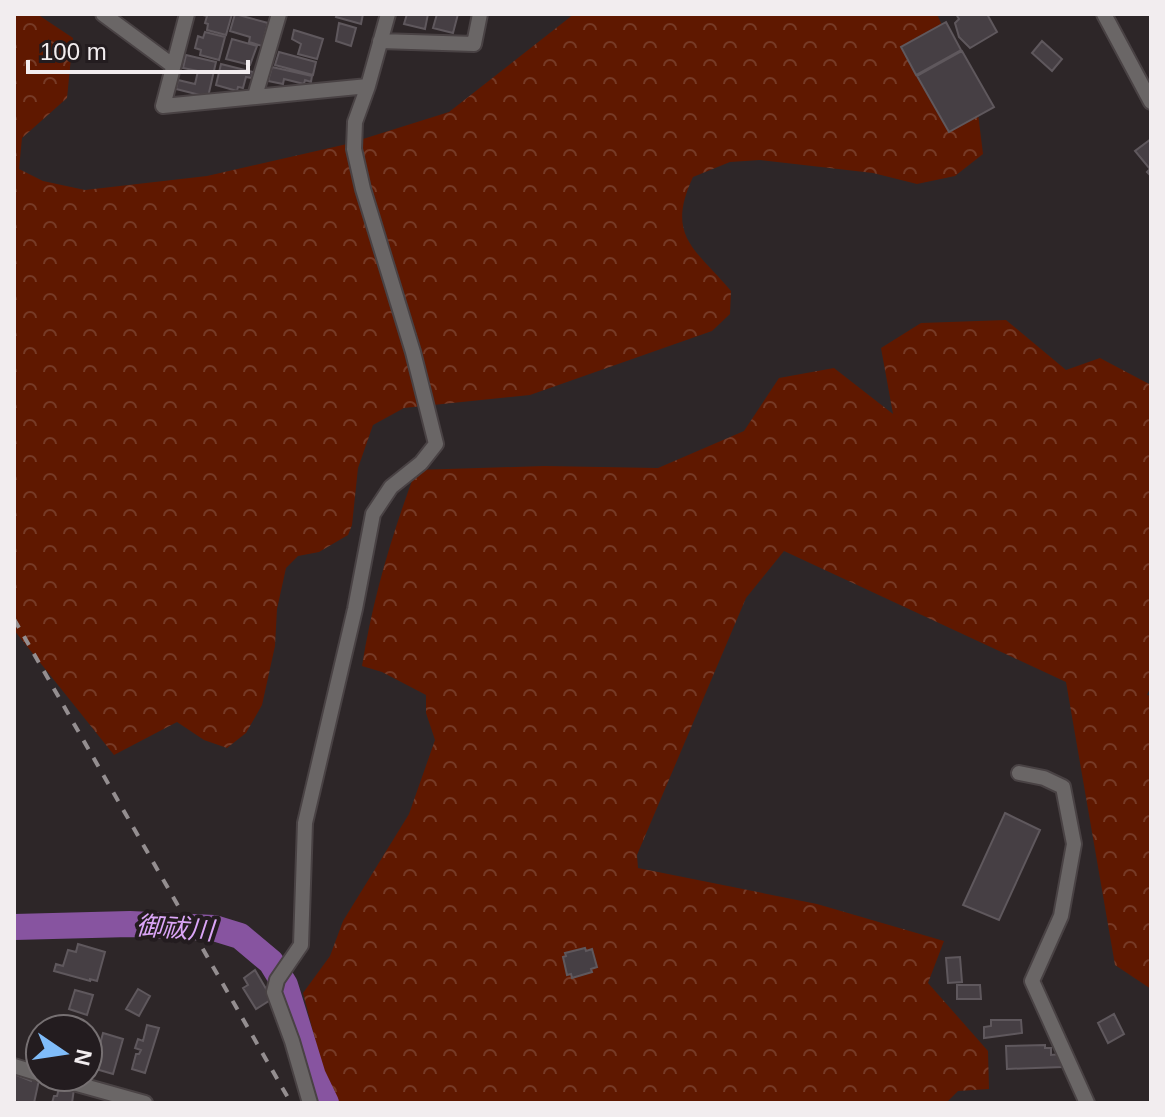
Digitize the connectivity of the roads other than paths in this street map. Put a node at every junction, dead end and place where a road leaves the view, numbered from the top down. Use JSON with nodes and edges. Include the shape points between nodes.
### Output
{"nodes":[{"id":1,"x":103,"y":14,"type":"edge"},
{"id":2,"x":187,"y":14,"type":"edge"},
{"id":3,"x":279,"y":14,"type":"edge"},
{"id":4,"x":388,"y":14,"type":"edge"},
{"id":5,"x":480,"y":14,"type":"edge"},
{"id":6,"x":1104,"y":14,"type":"edge"},
{"id":7,"x":380,"y":41,"type":"junction"},
{"id":8,"x":172,"y":65,"type":"junction"},
{"id":9,"x":368,"y":86,"type":"junction"},
{"id":10,"x":255,"y":96,"type":"junction"},
{"id":11,"x":1151,"y":102,"type":"edge"},
{"id":12,"x":1019,"y":773,"type":"dead end"},
{"id":13,"x":104,"y":1092,"type":"edge"},
{"id":14,"x":145,"y":1103,"type":"edge"},
{"id":15,"x":310,"y":1103,"type":"edge"},
{"id":16,"x":1087,"y":1103,"type":"edge"}],
"edges":[{"from":1,"to":8,"type":"street"},
{"from":2,"to":8,"type":"street"},
{"from":3,"to":10,"type":"street"},
{"from":4,"to":7,"type":"street"},
{"from":5,"to":7,"type":"street","via":[[474,44]]},
{"from":6,"to":11,"type":"street"},
{"from":7,"to":9,"type":"street"},
{"from":8,"to":10,"type":"street","via":[[163,106]]},
{"from":9,"to":10,"type":"street"},
{"from":9,"to":15,"type":"street","via":[[355,122],[354,149],[436,444],[391,487],[373,514],[305,823],[301,945],[274,992]]},
{"from":12,"to":16,"type":"street","via":[[1063,787],[1074,844],[1061,916],[1032,981]]},
{"from":13,"to":14,"type":"street"}]}
